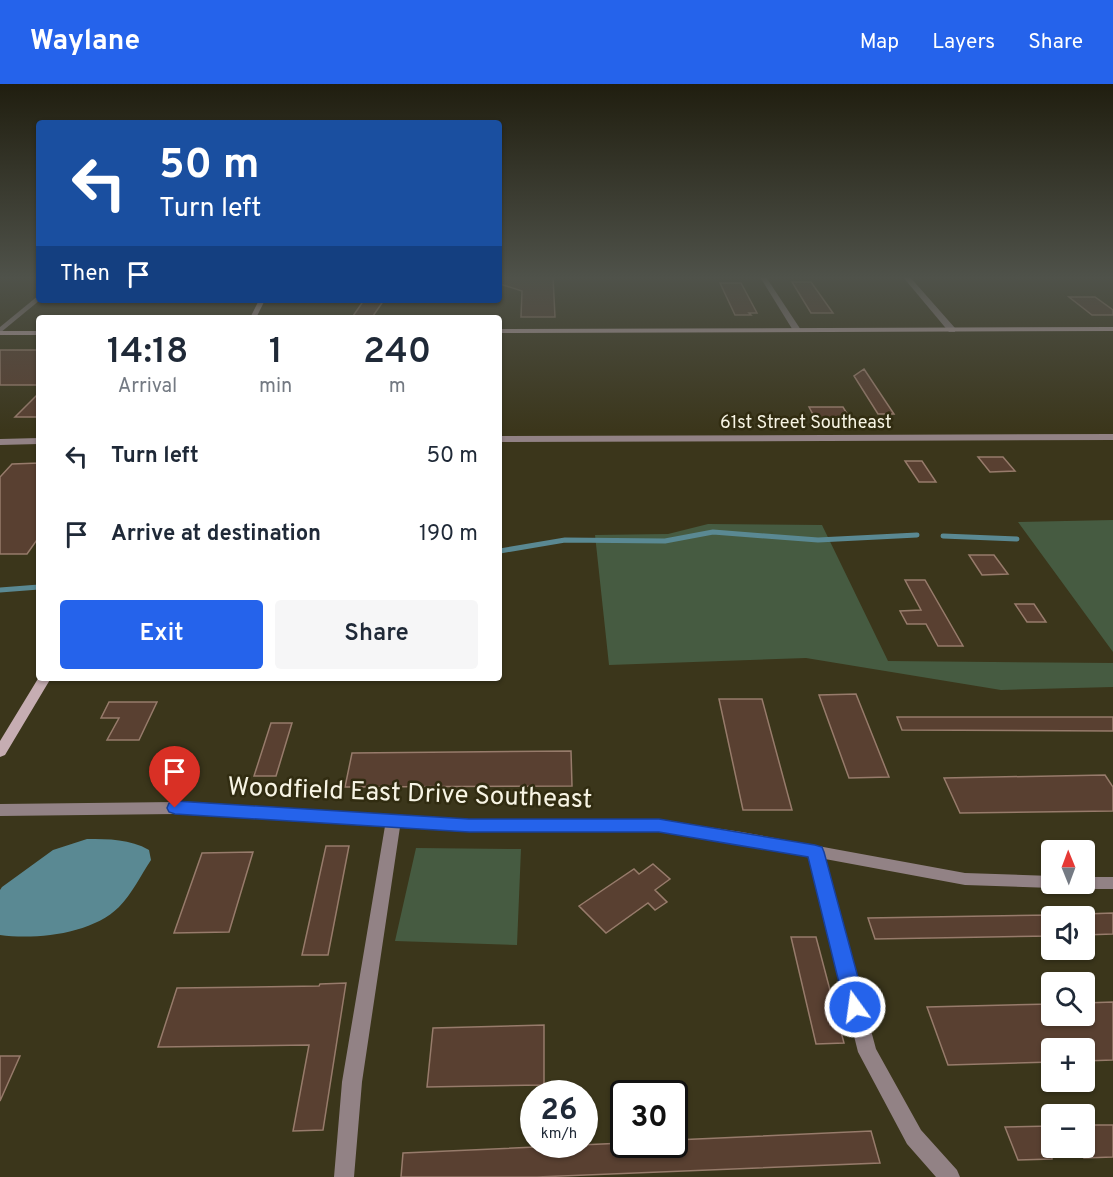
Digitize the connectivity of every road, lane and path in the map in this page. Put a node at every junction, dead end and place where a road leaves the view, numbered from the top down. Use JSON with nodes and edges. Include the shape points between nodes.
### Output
{"nodes":[{"id":1,"x":1113,"y":329,"type":"edge"},
{"id":2,"x":797,"y":330,"type":"joint"},
{"id":3,"x":952,"y":330,"type":"joint"},
{"id":4,"x":502,"y":331,"type":"edge"},
{"id":5,"x":0,"y":332,"type":"edge"},
{"id":6,"x":36,"y":333,"type":"edge"},
{"id":7,"x":1113,"y":437,"type":"edge"},
{"id":8,"x":502,"y":439,"type":"edge"},
{"id":9,"x":0,"y":441,"type":"edge"},
{"id":10,"x":36,"y":441,"type":"edge"},
{"id":11,"x":43,"y":681,"type":"edge"},
{"id":12,"x":0,"y":752,"type":"edge"},
{"id":13,"x":0,"y":810,"type":"edge"},
{"id":14,"x":393,"y":821,"type":"junction"},
{"id":15,"x":815,"y":852,"type":"junction"},
{"id":16,"x":1041,"y":882,"type":"edge"},
{"id":17,"x":1113,"y":883,"type":"edge"},
{"id":18,"x":1095,"y":884,"type":"edge"},
{"id":19,"x":344,"y":1177,"type":"edge"},
{"id":20,"x":950,"y":1177,"type":"edge"}],
"edges":[{"from":1,"to":3,"type":"main road"},
{"from":2,"to":3,"type":"main road"},
{"from":2,"to":4,"type":"main road"},
{"from":5,"to":6,"type":"main road"},
{"from":7,"to":8,"type":"street","name":"61st Street Southeast"},
{"from":9,"to":10,"type":"street"},
{"from":11,"to":12,"type":"main road"},
{"from":13,"to":14,"type":"street","name":"Woodfield East Drive Southeast","via":[[175,808]]},
{"from":14,"to":15,"type":"street","name":"Woodfield East Drive Southeast","via":[[659,826]]},
{"from":14,"to":19,"type":"street","via":[[352,1082]]},
{"from":15,"to":16,"type":"street","name":"Woodfield East Drive Southeast","via":[[965,879]]},
{"from":15,"to":20,"type":"street","via":[[867,1052],[914,1137]]},
{"from":17,"to":18,"type":"street"}]}
